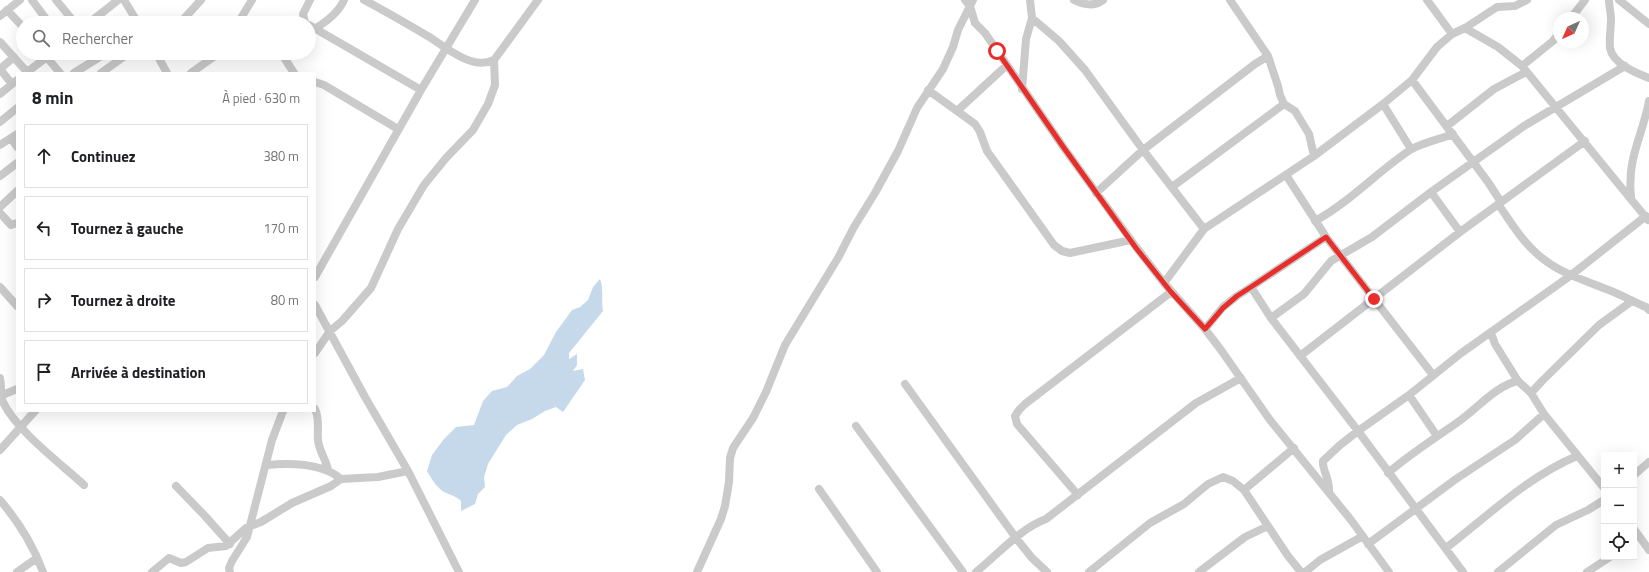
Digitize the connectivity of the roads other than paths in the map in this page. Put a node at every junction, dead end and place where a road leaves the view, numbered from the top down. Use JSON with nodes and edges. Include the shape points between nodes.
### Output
{"nodes":[{"id":1,"x":20,"y":0,"type":"edge"},
{"id":2,"x":32,"y":0,"type":"edge"},
{"id":3,"x":56,"y":0,"type":"edge"},
{"id":4,"x":118,"y":0,"type":"edge"},
{"id":5,"x":124,"y":0,"type":"edge"},
{"id":6,"x":201,"y":0,"type":"edge"},
{"id":7,"x":252,"y":0,"type":"edge"},
{"id":8,"x":310,"y":0,"type":"edge"},
{"id":9,"x":344,"y":0,"type":"edge"},
{"id":10,"x":364,"y":0,"type":"edge"},
{"id":11,"x":475,"y":0,"type":"edge"},
{"id":12,"x":538,"y":0,"type":"edge"},
{"id":13,"x":1030,"y":0,"type":"edge"},
{"id":14,"x":1074,"y":0,"type":"edge"},
{"id":15,"x":1103,"y":0,"type":"edge"},
{"id":16,"x":1230,"y":0,"type":"edge"},
{"id":17,"x":1427,"y":0,"type":"edge"},
{"id":18,"x":1527,"y":0,"type":"edge"},
{"id":19,"x":1585,"y":0,"type":"edge"},
{"id":20,"x":1609,"y":0,"type":"edge"},
{"id":21,"x":1619,"y":0,"type":"edge"},
{"id":22,"x":969,"y":2,"type":"edge"},
{"id":23,"x":7,"y":10,"type":"junction"},
{"id":24,"x":1576,"y":12,"type":"edge"},
{"id":25,"x":0,"y":16,"type":"edge"},
{"id":26,"x":44,"y":16,"type":"edge"},
{"id":27,"x":69,"y":16,"type":"edge"},
{"id":28,"x":99,"y":16,"type":"edge"},
{"id":29,"x":134,"y":16,"type":"edge"},
{"id":30,"x":186,"y":16,"type":"edge"},
{"id":31,"x":242,"y":16,"type":"edge"},
{"id":32,"x":304,"y":16,"type":"edge"},
{"id":33,"x":1032,"y":18,"type":"junction"},
{"id":34,"x":16,"y":20,"type":"edge"},
{"id":35,"x":1649,"y":24,"type":"edge"},
{"id":36,"x":316,"y":25,"type":"edge"},
{"id":37,"x":1465,"y":28,"type":"junction"},
{"id":38,"x":316,"y":32,"type":"edge"},
{"id":39,"x":1452,"y":34,"type":"junction"},
{"id":40,"x":1553,"y":39,"type":"edge"},
{"id":41,"x":0,"y":42,"type":"edge"},
{"id":42,"x":446,"y":47,"type":"junction"},
{"id":43,"x":1268,"y":56,"type":"junction"},
{"id":44,"x":14,"y":57,"type":"junction"},
{"id":45,"x":16,"y":59,"type":"edge"},
{"id":46,"x":17,"y":60,"type":"edge"},
{"id":47,"x":42,"y":60,"type":"edge"},
{"id":48,"x":52,"y":60,"type":"edge"},
{"id":49,"x":94,"y":60,"type":"edge"},
{"id":50,"x":119,"y":60,"type":"edge"},
{"id":51,"x":160,"y":60,"type":"edge"},
{"id":52,"x":209,"y":60,"type":"edge"},
{"id":53,"x":286,"y":60,"type":"edge"},
{"id":54,"x":494,"y":60,"type":"junction"},
{"id":55,"x":1007,"y":65,"type":"junction"},
{"id":56,"x":1625,"y":66,"type":"junction"},
{"id":57,"x":0,"y":69,"type":"edge"},
{"id":58,"x":1524,"y":69,"type":"junction"},
{"id":59,"x":27,"y":72,"type":"edge"},
{"id":60,"x":29,"y":72,"type":"edge"},
{"id":61,"x":59,"y":72,"type":"edge"},
{"id":62,"x":76,"y":72,"type":"edge"},
{"id":63,"x":102,"y":72,"type":"edge"},
{"id":64,"x":167,"y":72,"type":"edge"},
{"id":65,"x":192,"y":72,"type":"edge"},
{"id":66,"x":293,"y":72,"type":"edge"},
{"id":67,"x":1649,"y":78,"type":"edge"},
{"id":68,"x":1412,"y":80,"type":"junction"},
{"id":69,"x":15,"y":82,"type":"edge"},
{"id":70,"x":316,"y":82,"type":"edge"},
{"id":71,"x":1022,"y":89,"type":"junction"},
{"id":72,"x":421,"y":90,"type":"junction"},
{"id":73,"x":928,"y":90,"type":"junction"},
{"id":74,"x":0,"y":94,"type":"edge"},
{"id":75,"x":1649,"y":101,"type":"edge"},
{"id":76,"x":1284,"y":104,"type":"junction"},
{"id":77,"x":1383,"y":104,"type":"junction"},
{"id":78,"x":1556,"y":107,"type":"junction"},
{"id":79,"x":16,"y":109,"type":"edge"},
{"id":80,"x":957,"y":111,"type":"junction"},
{"id":81,"x":0,"y":122,"type":"edge"},
{"id":82,"x":1447,"y":126,"type":"junction"},
{"id":83,"x":398,"y":129,"type":"junction"},
{"id":84,"x":1453,"y":134,"type":"junction"},
{"id":85,"x":14,"y":136,"type":"edge"},
{"id":86,"x":1585,"y":141,"type":"junction"},
{"id":87,"x":0,"y":146,"type":"edge"},
{"id":88,"x":1412,"y":149,"type":"junction"},
{"id":89,"x":1143,"y":150,"type":"junction"},
{"id":90,"x":1314,"y":156,"type":"junction"},
{"id":91,"x":1474,"y":163,"type":"junction"},
{"id":92,"x":16,"y":164,"type":"edge"},
{"id":93,"x":1286,"y":175,"type":"junction"},
{"id":94,"x":0,"y":176,"type":"edge"},
{"id":95,"x":1172,"y":187,"type":"junction"},
{"id":96,"x":16,"y":192,"type":"edge"},
{"id":97,"x":1431,"y":192,"type":"junction"},
{"id":98,"x":1096,"y":193,"type":"junction"},
{"id":99,"x":1631,"y":198,"type":"junction"},
{"id":100,"x":1499,"y":203,"type":"junction"},
{"id":101,"x":0,"y":207,"type":"edge"},
{"id":102,"x":0,"y":213,"type":"edge"},
{"id":103,"x":1647,"y":218,"type":"edge"},
{"id":104,"x":1315,"y":221,"type":"junction"},
{"id":105,"x":16,"y":223,"type":"edge"},
{"id":106,"x":1204,"y":229,"type":"junction"},
{"id":107,"x":1460,"y":232,"type":"junction"},
{"id":108,"x":1326,"y":237,"type":"junction"},
{"id":109,"x":1131,"y":240,"type":"junction"},
{"id":110,"x":1341,"y":256,"type":"junction"},
{"id":111,"x":316,"y":275,"type":"edge"},
{"id":112,"x":1570,"y":276,"type":"junction"},
{"id":113,"x":1164,"y":283,"type":"junction"},
{"id":114,"x":0,"y":287,"type":"edge"},
{"id":115,"x":1251,"y":287,"type":"junction"},
{"id":116,"x":1171,"y":292,"type":"junction"},
{"id":117,"x":1374,"y":299,"type":"junction"},
{"id":118,"x":1632,"y":301,"type":"junction"},
{"id":119,"x":16,"y":305,"type":"edge"},
{"id":120,"x":1648,"y":306,"type":"edge"},
{"id":121,"x":316,"y":307,"type":"edge"},
{"id":122,"x":1271,"y":318,"type":"junction"},
{"id":123,"x":1205,"y":329,"type":"junction"},
{"id":124,"x":330,"y":331,"type":"junction"},
{"id":125,"x":1491,"y":333,"type":"junction"},
{"id":126,"x":316,"y":352,"type":"edge"},
{"id":127,"x":1300,"y":356,"type":"junction"},
{"id":128,"x":1432,"y":375,"type":"junction"},
{"id":129,"x":0,"y":378,"type":"edge"},
{"id":130,"x":1241,"y":378,"type":"junction"},
{"id":131,"x":1518,"y":382,"type":"junction"},
{"id":132,"x":905,"y":384,"type":"dead end"},
{"id":133,"x":16,"y":388,"type":"edge"},
{"id":134,"x":1531,"y":393,"type":"junction"},
{"id":135,"x":1409,"y":395,"type":"junction"},
{"id":136,"x":0,"y":396,"type":"edge"},
{"id":137,"x":35,"y":412,"type":"edge"},
{"id":138,"x":283,"y":412,"type":"edge"},
{"id":139,"x":316,"y":412,"type":"edge"},
{"id":140,"x":1544,"y":414,"type":"junction"},
{"id":141,"x":856,"y":426,"type":"dead end"},
{"id":142,"x":20,"y":428,"type":"junction"},
{"id":143,"x":1358,"y":431,"type":"junction"},
{"id":144,"x":1437,"y":436,"type":"junction"},
{"id":145,"x":1294,"y":448,"type":"junction"},
{"id":146,"x":0,"y":450,"type":"edge"},
{"id":147,"x":1577,"y":456,"type":"junction"},
{"id":148,"x":267,"y":465,"type":"junction"},
{"id":149,"x":1648,"y":465,"type":"edge"},
{"id":150,"x":328,"y":470,"type":"junction"},
{"id":151,"x":408,"y":471,"type":"junction"},
{"id":152,"x":1388,"y":473,"type":"junction"},
{"id":153,"x":1637,"y":473,"type":"edge"},
{"id":154,"x":341,"y":479,"type":"junction"},
{"id":155,"x":1601,"y":484,"type":"edge"},
{"id":156,"x":84,"y":485,"type":"dead end"},
{"id":157,"x":176,"y":486,"type":"dead end"},
{"id":158,"x":819,"y":489,"type":"dead end"},
{"id":159,"x":1244,"y":490,"type":"junction"},
{"id":160,"x":1329,"y":492,"type":"junction"},
{"id":161,"x":1078,"y":495,"type":"junction"},
{"id":162,"x":0,"y":500,"type":"edge"},
{"id":163,"x":1601,"y":502,"type":"edge"},
{"id":164,"x":1416,"y":510,"type":"junction"},
{"id":165,"x":1268,"y":526,"type":"junction"},
{"id":166,"x":250,"y":527,"type":"junction"},
{"id":167,"x":1363,"y":536,"type":"junction"},
{"id":168,"x":1637,"y":536,"type":"edge"},
{"id":169,"x":1016,"y":538,"type":"junction"},
{"id":170,"x":230,"y":544,"type":"junction"},
{"id":171,"x":1368,"y":544,"type":"junction"},
{"id":172,"x":1446,"y":548,"type":"junction"},
{"id":173,"x":1649,"y":550,"type":"edge"},
{"id":174,"x":37,"y":558,"type":"junction"},
{"id":175,"x":1605,"y":560,"type":"edge"},
{"id":176,"x":17,"y":572,"type":"edge"},
{"id":177,"x":43,"y":572,"type":"edge"},
{"id":178,"x":152,"y":572,"type":"edge"},
{"id":179,"x":230,"y":572,"type":"edge"},
{"id":180,"x":459,"y":572,"type":"edge"},
{"id":181,"x":698,"y":572,"type":"edge"},
{"id":182,"x":877,"y":572,"type":"edge"},
{"id":183,"x":963,"y":572,"type":"edge"},
{"id":184,"x":976,"y":572,"type":"edge"},
{"id":185,"x":1047,"y":572,"type":"edge"},
{"id":186,"x":1089,"y":572,"type":"edge"},
{"id":187,"x":1199,"y":572,"type":"edge"},
{"id":188,"x":1302,"y":572,"type":"edge"},
{"id":189,"x":1305,"y":572,"type":"edge"},
{"id":190,"x":1389,"y":572,"type":"edge"},
{"id":191,"x":1463,"y":572,"type":"edge"},
{"id":192,"x":1498,"y":572,"type":"edge"},
{"id":193,"x":1586,"y":572,"type":"edge"}],
"edges":[{"from":1,"to":23,"type":"street"},
{"from":2,"to":26,"type":"street"},
{"from":3,"to":27,"type":"street"},
{"from":4,"to":28,"type":"street"},
{"from":5,"to":29,"type":"street"},
{"from":6,"to":30,"type":"street"},
{"from":7,"to":31,"type":"street"},
{"from":8,"to":32,"type":"street"},
{"from":9,"to":36,"type":"street","via":[[339,8]]},
{"from":10,"to":42,"type":"street"},
{"from":11,"to":42,"type":"street"},
{"from":12,"to":54,"type":"street"},
{"from":13,"to":33,"type":"street"},
{"from":14,"to":15,"type":"street","via":[[1088,6]]},
{"from":16,"to":43,"type":"street"},
{"from":17,"to":39,"type":"street"},
{"from":18,"to":37,"type":"street","via":[[1514,6],[1490,10]]},
{"from":19,"to":24,"type":"street"},
{"from":20,"to":56,"type":"street","via":[[1610,48]]},
{"from":21,"to":35,"type":"street"},
{"from":22,"to":55,"type":"street","via":[[975,23]]},
{"from":22,"to":73,"type":"street","via":[[943,69]]},
{"from":23,"to":25,"type":"street"},
{"from":23,"to":34,"type":"street"},
{"from":33,"to":71,"type":"street","via":[[1026,39]]},
{"from":33,"to":89,"type":"street","via":[[1059,41],[1084,70]]},
{"from":37,"to":39,"type":"street"},
{"from":37,"to":58,"type":"street","via":[[1498,48]]},
{"from":38,"to":72,"type":"street"},
{"from":39,"to":68,"type":"street","via":[[1437,47]]},
{"from":40,"to":58,"type":"street"},
{"from":41,"to":44,"type":"street"},
{"from":42,"to":54,"type":"street","via":[[470,61],[487,63]]},
{"from":42,"to":72,"type":"street"},
{"from":43,"to":76,"type":"street"},
{"from":43,"to":89,"type":"street"},
{"from":44,"to":45,"type":"street"},
{"from":44,"to":57,"type":"street"},
{"from":46,"to":59,"type":"street"},
{"from":47,"to":60,"type":"street"},
{"from":48,"to":61,"type":"street"},
{"from":49,"to":62,"type":"street"},
{"from":50,"to":63,"type":"street"},
{"from":51,"to":64,"type":"street"},
{"from":52,"to":65,"type":"street"},
{"from":53,"to":66,"type":"street"},
{"from":54,"to":124,"type":"street","via":[[495,85],[478,123],[432,173],[398,229],[368,292]]},
{"from":55,"to":71,"type":"street"},
{"from":55,"to":80,"type":"street"},
{"from":56,"to":67,"type":"street"},
{"from":56,"to":78,"type":"street"},
{"from":57,"to":69,"type":"street"},
{"from":58,"to":78,"type":"street"},
{"from":58,"to":82,"type":"street"},
{"from":68,"to":77,"type":"street"},
{"from":68,"to":82,"type":"street"},
{"from":69,"to":74,"type":"street"},
{"from":70,"to":83,"type":"street"},
{"from":71,"to":98,"type":"street"},
{"from":72,"to":83,"type":"street"},
{"from":73,"to":80,"type":"street"},
{"from":73,"to":181,"type":"street","via":[[875,193],[785,345],[753,418],[733,448],[725,506]]},
{"from":75,"to":99,"type":"street","via":[[1632,161]]},
{"from":76,"to":90,"type":"street","via":[[1295,112],[1309,134]]},
{"from":76,"to":95,"type":"street"},
{"from":77,"to":88,"type":"street"},
{"from":77,"to":90,"type":"street"},
{"from":78,"to":86,"type":"street"},
{"from":78,"to":91,"type":"street","via":[[1524,126]]},
{"from":79,"to":81,"type":"street"},
{"from":80,"to":109,"type":"street","via":[[975,124],[987,151],[1010,185],[1054,245],[1062,251],[1070,253]]},
{"from":82,"to":84,"type":"street"},
{"from":83,"to":111,"type":"street"},
{"from":84,"to":88,"type":"street"},
{"from":84,"to":91,"type":"street"},
{"from":85,"to":87,"type":"street"},
{"from":86,"to":99,"type":"street"},
{"from":86,"to":100,"type":"street"},
{"from":88,"to":104,"type":"street","via":[[1348,200]]},
{"from":89,"to":95,"type":"street"},
{"from":89,"to":98,"type":"street"},
{"from":90,"to":93,"type":"street"},
{"from":91,"to":97,"type":"street"},
{"from":91,"to":100,"type":"street"},
{"from":92,"to":94,"type":"street"},
{"from":93,"to":104,"type":"street"},
{"from":93,"to":106,"type":"street"},
{"from":95,"to":106,"type":"street"},
{"from":96,"to":101,"type":"street"},
{"from":97,"to":107,"type":"street"},
{"from":97,"to":110,"type":"street","via":[[1372,237]]},
{"from":98,"to":109,"type":"street"},
{"from":99,"to":103,"type":"street"},
{"from":100,"to":107,"type":"street"},
{"from":100,"to":112,"type":"street","via":[[1534,252]]},
{"from":102,"to":105,"type":"street","via":[[11,225]]},
{"from":103,"to":112,"type":"street"},
{"from":104,"to":108,"type":"street"},
{"from":106,"to":113,"type":"street"},
{"from":107,"to":117,"type":"street"},
{"from":108,"to":110,"type":"street"},
{"from":108,"to":115,"type":"street"},
{"from":109,"to":113,"type":"street"},
{"from":110,"to":117,"type":"street"},
{"from":110,"to":122,"type":"street","via":[[1325,267],[1304,294]]},
{"from":112,"to":118,"type":"street"},
{"from":112,"to":125,"type":"street"},
{"from":113,"to":116,"type":"street"},
{"from":114,"to":119,"type":"street"},
{"from":115,"to":122,"type":"street"},
{"from":115,"to":123,"type":"street","via":[[1223,308]]},
{"from":116,"to":123,"type":"street"},
{"from":116,"to":161,"type":"street","via":[[1025,404],[1015,416],[1017,424]]},
{"from":117,"to":127,"type":"street"},
{"from":117,"to":128,"type":"street"},
{"from":118,"to":120,"type":"street"},
{"from":118,"to":134,"type":"street","via":[[1599,325]]},
{"from":121,"to":124,"type":"street"},
{"from":122,"to":127,"type":"street"},
{"from":123,"to":130,"type":"street"},
{"from":124,"to":126,"type":"street"},
{"from":124,"to":151,"type":"street"},
{"from":125,"to":128,"type":"street"},
{"from":125,"to":131,"type":"street"},
{"from":127,"to":143,"type":"street"},
{"from":128,"to":135,"type":"street"},
{"from":129,"to":136,"type":"street"},
{"from":130,"to":145,"type":"street","via":[[1270,420]]},
{"from":130,"to":161,"type":"street","via":[[1196,403]]},
{"from":131,"to":134,"type":"street"},
{"from":131,"to":144,"type":"street","via":[[1507,384]]},
{"from":132,"to":169,"type":"street"},
{"from":133,"to":136,"type":"street"},
{"from":134,"to":140,"type":"street"},
{"from":135,"to":143,"type":"street"},
{"from":135,"to":144,"type":"street"},
{"from":136,"to":142,"type":"street"},
{"from":137,"to":142,"type":"street"},
{"from":138,"to":148,"type":"street","via":[[272,440]]},
{"from":139,"to":150,"type":"street","via":[[319,446]]},
{"from":140,"to":147,"type":"street"},
{"from":140,"to":164,"type":"street","via":[[1515,440],[1456,478]]},
{"from":141,"to":183,"type":"street"},
{"from":142,"to":146,"type":"street"},
{"from":142,"to":156,"type":"street"},
{"from":143,"to":152,"type":"street"},
{"from":143,"to":160,"type":"street","via":[[1323,461],[1330,485]]},
{"from":144,"to":152,"type":"street"},
{"from":145,"to":159,"type":"street"},
{"from":145,"to":160,"type":"street"},
{"from":147,"to":155,"type":"street"},
{"from":147,"to":172,"type":"street","via":[[1555,466],[1515,493]]},
{"from":148,"to":150,"type":"street","via":[[293,463]]},
{"from":148,"to":166,"type":"street"},
{"from":149,"to":153,"type":"street"},
{"from":150,"to":154,"type":"street"},
{"from":151,"to":154,"type":"street","via":[[378,477]]},
{"from":151,"to":180,"type":"street"},
{"from":152,"to":164,"type":"street"},
{"from":154,"to":166,"type":"street"},
{"from":157,"to":170,"type":"street"},
{"from":158,"to":182,"type":"street"},
{"from":159,"to":165,"type":"street"},
{"from":159,"to":186,"type":"street","via":[[1233,480],[1223,477],[1208,484],[1184,504],[1150,523]]},
{"from":160,"to":167,"type":"street"},
{"from":161,"to":169,"type":"street"},
{"from":162,"to":174,"type":"street","via":[[22,528]]},
{"from":163,"to":192,"type":"street","via":[[1556,525]]},
{"from":164,"to":171,"type":"street"},
{"from":164,"to":172,"type":"street"},
{"from":165,"to":187,"type":"street","via":[[1245,538]]},
{"from":165,"to":188,"type":"street"},
{"from":166,"to":170,"type":"street","via":[[243,530]]},
{"from":166,"to":179,"type":"street","via":[[245,541],[232,561]]},
{"from":167,"to":171,"type":"street"},
{"from":167,"to":189,"type":"street","via":[[1320,560]]},
{"from":168,"to":173,"type":"street"},
{"from":169,"to":184,"type":"street"},
{"from":169,"to":185,"type":"street"},
{"from":170,"to":178,"type":"street","via":[[208,548],[186,562],[181,563],[168,558]]},
{"from":171,"to":190,"type":"street"},
{"from":172,"to":191,"type":"street"},
{"from":174,"to":176,"type":"street"},
{"from":174,"to":177,"type":"street"},
{"from":175,"to":193,"type":"street"}]}
